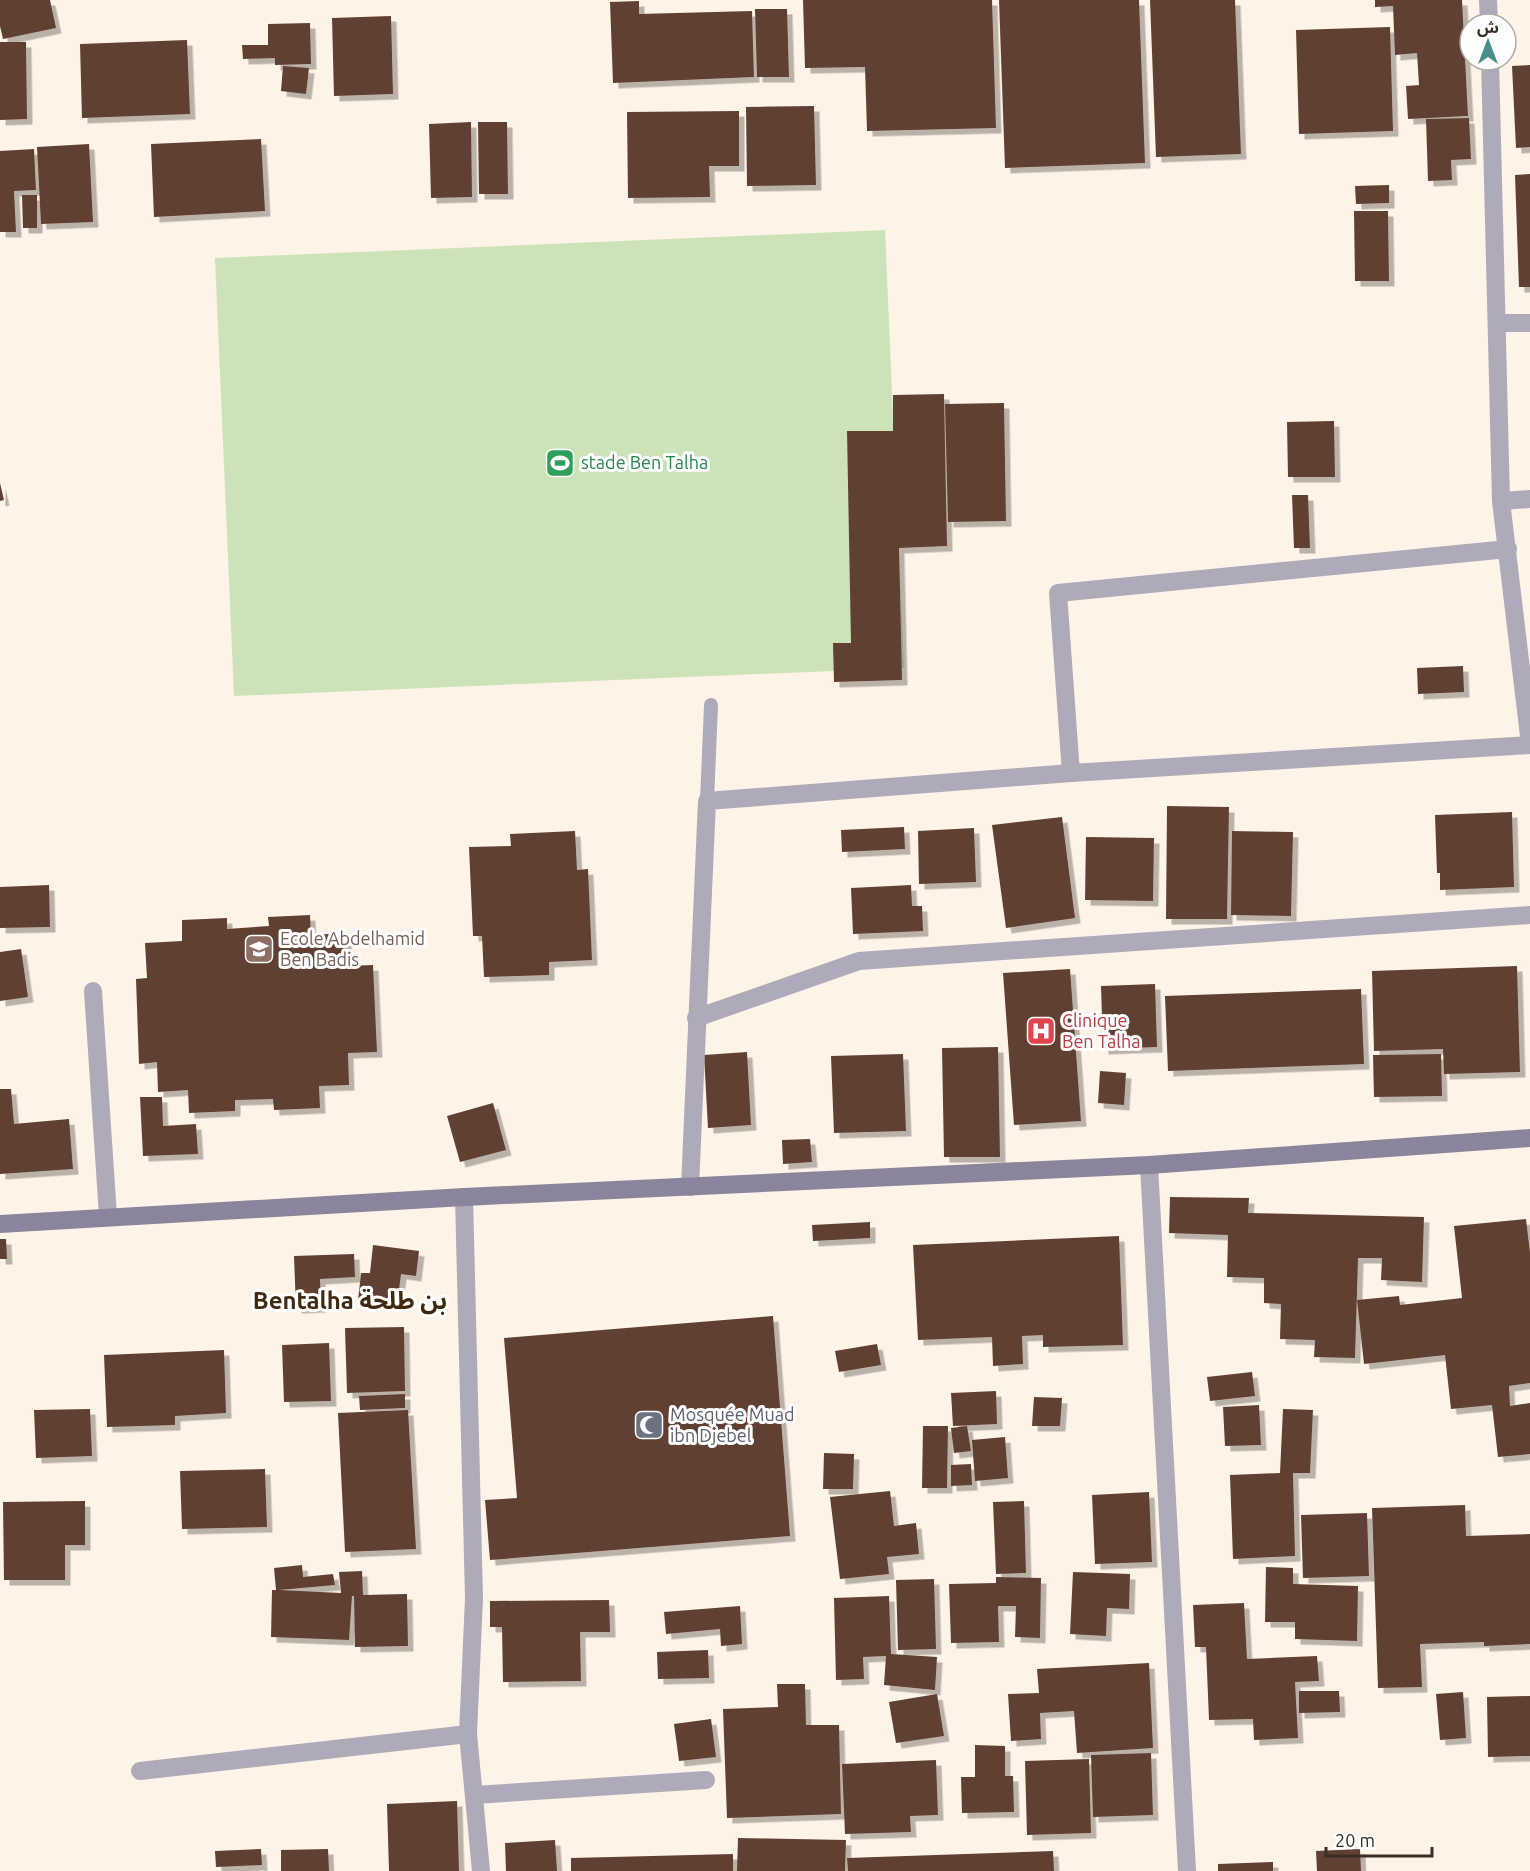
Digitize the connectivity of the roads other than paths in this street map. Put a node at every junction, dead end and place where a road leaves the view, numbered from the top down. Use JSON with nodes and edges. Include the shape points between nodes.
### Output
{"nodes":[{"id":1,"x":1490,"y":72,"type":"edge"},
{"id":2,"x":1498,"y":323,"type":"junction"},
{"id":3,"x":1530,"y":323,"type":"edge"},
{"id":4,"x":1530,"y":499,"type":"edge"},
{"id":5,"x":1501,"y":501,"type":"junction"},
{"id":6,"x":1508,"y":549,"type":"junction"},
{"id":7,"x":711,"y":705,"type":"dead end"},
{"id":8,"x":1530,"y":745,"type":"edge"},
{"id":9,"x":1071,"y":773,"type":"junction"},
{"id":10,"x":707,"y":801,"type":"junction"},
{"id":11,"x":1530,"y":915,"type":"edge"},
{"id":12,"x":93,"y":991,"type":"dead end"},
{"id":13,"x":696,"y":1018,"type":"junction"},
{"id":14,"x":1530,"y":1138,"type":"edge"},
{"id":15,"x":1149,"y":1165,"type":"junction"},
{"id":16,"x":690,"y":1186,"type":"junction"},
{"id":17,"x":464,"y":1197,"type":"junction"},
{"id":18,"x":108,"y":1216,"type":"junction"},
{"id":19,"x":0,"y":1224,"type":"edge"},
{"id":20,"x":468,"y":1734,"type":"junction"},
{"id":21,"x":140,"y":1771,"type":"dead end"},
{"id":22,"x":706,"y":1780,"type":"dead end"},
{"id":23,"x":474,"y":1795,"type":"junction"},
{"id":24,"x":481,"y":1871,"type":"edge"},
{"id":25,"x":1187,"y":1871,"type":"edge"}],
"edges":[{"from":1,"to":2,"type":"street"},
{"from":2,"to":3,"type":"street"},
{"from":2,"to":5,"type":"street"},
{"from":4,"to":5,"type":"street"},
{"from":5,"to":6,"type":"street"},
{"from":6,"to":8,"type":"street"},
{"from":6,"to":9,"type":"street","via":[[1058,593]]},
{"from":7,"to":10,"type":"lane"},
{"from":8,"to":9,"type":"street"},
{"from":9,"to":10,"type":"street"},
{"from":10,"to":13,"type":"street"},
{"from":11,"to":13,"type":"street","via":[[859,962]]},
{"from":12,"to":18,"type":"street"},
{"from":13,"to":16,"type":"street"},
{"from":14,"to":15,"type":"street"},
{"from":15,"to":16,"type":"street"},
{"from":15,"to":25,"type":"street"},
{"from":16,"to":17,"type":"street"},
{"from":17,"to":18,"type":"street"},
{"from":17,"to":20,"type":"street","via":[[474,1598]]},
{"from":18,"to":19,"type":"street"},
{"from":20,"to":21,"type":"street"},
{"from":20,"to":23,"type":"street"},
{"from":22,"to":23,"type":"street"},
{"from":23,"to":24,"type":"street"}]}
